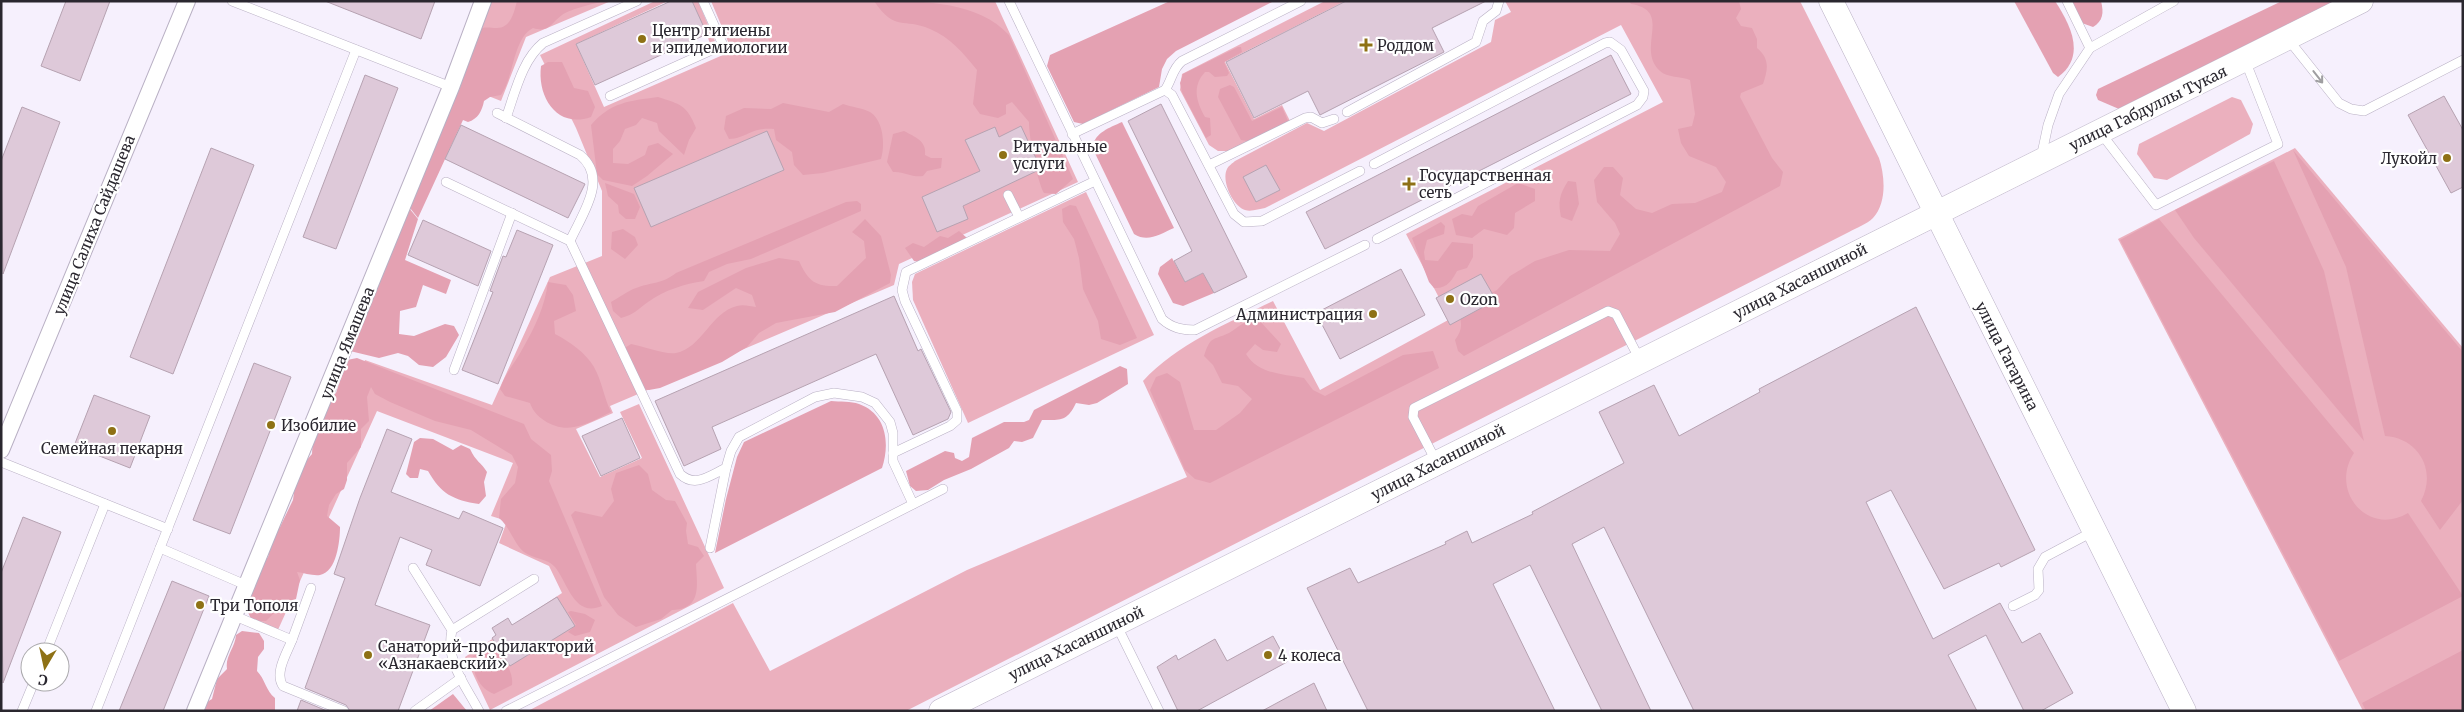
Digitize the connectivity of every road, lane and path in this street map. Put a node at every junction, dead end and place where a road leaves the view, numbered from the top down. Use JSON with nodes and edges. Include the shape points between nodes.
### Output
{"nodes":[{"id":1,"x":187,"y":1,"type":"edge"},
{"id":2,"x":232,"y":1,"type":"edge"},
{"id":3,"x":483,"y":1,"type":"edge"},
{"id":4,"x":637,"y":1,"type":"edge"},
{"id":5,"x":703,"y":1,"type":"edge"},
{"id":6,"x":1009,"y":1,"type":"edge"},
{"id":7,"x":1300,"y":1,"type":"edge"},
{"id":8,"x":1499,"y":1,"type":"edge"},
{"id":9,"x":1831,"y":1,"type":"edge"},
{"id":10,"x":2067,"y":1,"type":"edge"},
{"id":11,"x":2174,"y":1,"type":"edge"},
{"id":12,"x":2361,"y":1,"type":"edge"},
{"id":13,"x":2288,"y":38,"type":"junction"},
{"id":14,"x":2090,"y":48,"type":"junction"},
{"id":15,"x":356,"y":50,"type":"junction"},
{"id":16,"x":2245,"y":60,"type":"junction"},
{"id":17,"x":2463,"y":60,"type":"edge"},
{"id":18,"x":451,"y":87,"type":"junction"},
{"id":19,"x":1165,"y":90,"type":"junction"},
{"id":20,"x":610,"y":96,"type":"dead end"},
{"id":21,"x":1347,"y":112,"type":"dead end"},
{"id":22,"x":496,"y":113,"type":"dead end"},
{"id":23,"x":506,"y":118,"type":"junction"},
{"id":24,"x":1334,"y":119,"type":"dead end"},
{"id":25,"x":2100,"y":132,"type":"junction"},
{"id":26,"x":1072,"y":134,"type":"junction"},
{"id":27,"x":2041,"y":162,"type":"junction"},
{"id":28,"x":1374,"y":164,"type":"dead end"},
{"id":29,"x":1209,"y":165,"type":"junction"},
{"id":30,"x":1360,"y":171,"type":"dead end"},
{"id":31,"x":1095,"y":181,"type":"junction"},
{"id":32,"x":446,"y":182,"type":"dead end"},
{"id":33,"x":1008,"y":195,"type":"dead end"},
{"id":34,"x":512,"y":212,"type":"junction"},
{"id":35,"x":1934,"y":213,"type":"junction"},
{"id":36,"x":1019,"y":217,"type":"junction"},
{"id":37,"x":1377,"y":239,"type":"dead end"},
{"id":38,"x":570,"y":241,"type":"junction"},
{"id":39,"x":1365,"y":245,"type":"dead end"},
{"id":40,"x":1640,"y":361,"type":"junction"},
{"id":41,"x":454,"y":370,"type":"dead end"},
{"id":42,"x":1,"y":450,"type":"edge"},
{"id":43,"x":893,"y":453,"type":"junction"},
{"id":44,"x":1,"y":462,"type":"edge"},
{"id":45,"x":1437,"y":463,"type":"junction"},
{"id":46,"x":726,"y":468,"type":"junction"},
{"id":47,"x":943,"y":489,"type":"dead end"},
{"id":48,"x":105,"y":504,"type":"junction"},
{"id":49,"x":913,"y":504,"type":"junction"},
{"id":50,"x":168,"y":529,"type":"junction"},
{"id":51,"x":2094,"y":531,"type":"junction"},
{"id":52,"x":160,"y":548,"type":"junction"},
{"id":53,"x":710,"y":548,"type":"dead end"},
{"id":54,"x":413,"y":568,"type":"dead end"},
{"id":55,"x":534,"y":579,"type":"dead end"},
{"id":56,"x":248,"y":586,"type":"junction"},
{"id":57,"x":311,"y":588,"type":"dead end"},
{"id":58,"x":2014,"y":606,"type":"dead end"},
{"id":59,"x":235,"y":616,"type":"junction"},
{"id":60,"x":1116,"y":624,"type":"junction"},
{"id":61,"x":452,"y":630,"type":"junction"},
{"id":62,"x":292,"y":640,"type":"junction"},
{"id":63,"x":50,"y":642,"type":"edge"},
{"id":64,"x":461,"y":678,"type":"junction"},
{"id":65,"x":30,"y":692,"type":"edge"},
{"id":66,"x":966,"y":705,"type":"edge"},
{"id":67,"x":22,"y":711,"type":"edge"},
{"id":68,"x":96,"y":711,"type":"edge"},
{"id":69,"x":195,"y":711,"type":"edge"},
{"id":70,"x":344,"y":711,"type":"edge"},
{"id":71,"x":415,"y":711,"type":"edge"},
{"id":72,"x":479,"y":711,"type":"edge"},
{"id":73,"x":506,"y":711,"type":"edge"},
{"id":74,"x":941,"y":711,"type":"edge"},
{"id":75,"x":1158,"y":711,"type":"edge"},
{"id":76,"x":2184,"y":711,"type":"edge"}],
"edges":[{"from":1,"to":42,"type":"street","name":"улица Салиха Сайдашева"},
{"from":2,"to":15,"type":"lane"},
{"from":3,"to":18,"type":"street","name":"улица Ямашева"},
{"from":4,"to":23,"type":"lane","via":[[543,43],[535,50],[528,59]]},
{"from":5,"to":20,"type":"lane","via":[[723,46]]},
{"from":6,"to":26,"type":"lane"},
{"from":7,"to":19,"type":"lane","via":[[1182,61],[1176,66]]},
{"from":8,"to":21,"type":"lane","via":[[1496,11],[1483,22],[1476,42]]},
{"from":9,"to":35,"type":"street","name":"улица Гагарина"},
{"from":10,"to":14,"type":"lane"},
{"from":11,"to":14,"type":"lane"},
{"from":12,"to":13,"type":"street","name":"улица Габдуллы Тукая"},
{"from":13,"to":16,"type":"street","name":"улица Габдуллы Тукая"},
{"from":13,"to":17,"type":"lane","one_way":true,"via":[[2338,103],[2364,111]]},
{"from":14,"to":27,"type":"lane","via":[[2059,94],[2048,125]]},
{"from":15,"to":18,"type":"lane"},
{"from":15,"to":50,"type":"lane"},
{"from":16,"to":25,"type":"street","name":"улица Габдуллы Тукая"},
{"from":16,"to":25,"type":"lane","via":[[2278,144],[2156,205]]},
{"from":18,"to":56,"type":"street","name":"улица Ямашева"},
{"from":19,"to":26,"type":"lane"},
{"from":19,"to":29,"type":"lane","via":[[1172,95]]},
{"from":22,"to":23,"type":"lane"},
{"from":23,"to":38,"type":"lane","via":[[580,155],[590,165],[594,186]]},
{"from":24,"to":29,"type":"lane","via":[[1322,122],[1305,118]]},
{"from":25,"to":27,"type":"street","name":"улица Габдуллы Тукая"},
{"from":26,"to":31,"type":"lane"},
{"from":27,"to":35,"type":"street","name":"улица Габдуллы Тукая"},
{"from":28,"to":37,"type":"lane","via":[[1604,43],[1618,46],[1644,92],[1637,105]]},
{"from":29,"to":30,"type":"lane","via":[[1234,214],[1251,223],[1262,221]]},
{"from":31,"to":36,"type":"lane"},
{"from":31,"to":39,"type":"lane","via":[[1162,319],[1176,328],[1195,330]]},
{"from":32,"to":34,"type":"lane"},
{"from":33,"to":36,"type":"lane"},
{"from":34,"to":38,"type":"lane"},
{"from":34,"to":41,"type":"lane"},
{"from":35,"to":40,"type":"street","name":"улица Хасаншиной"},
{"from":35,"to":51,"type":"street","name":"улица Гагарина"},
{"from":36,"to":43,"type":"lane","via":[[906,272],[902,290],[905,301],[958,415],[950,426]]},
{"from":38,"to":46,"type":"lane","via":[[680,474],[694,482]]},
{"from":40,"to":45,"type":"street","name":"улица Хасаншиной"},
{"from":40,"to":45,"type":"lane","via":[[1616,314],[1603,312],[1414,408],[1413,417]]},
{"from":43,"to":46,"type":"lane","via":[[894,433],[875,402],[862,396],[834,393],[815,397],[739,437]]},
{"from":43,"to":49,"type":"lane","via":[[892,461]]},
{"from":44,"to":48,"type":"lane"},
{"from":45,"to":60,"type":"street","name":"улица Хасаншиной"},
{"from":46,"to":53,"type":"lane"},
{"from":47,"to":49,"type":"lane"},
{"from":48,"to":50,"type":"lane"},
{"from":48,"to":63,"type":"lane"},
{"from":49,"to":73,"type":"lane"},
{"from":50,"to":52,"type":"lane"},
{"from":51,"to":58,"type":"lane","via":[[2045,557],[2038,569],[2039,590]]},
{"from":51,"to":76,"type":"street","name":"улица Гагарина"},
{"from":52,"to":56,"type":"lane"},
{"from":52,"to":68,"type":"lane"},
{"from":54,"to":61,"type":"lane"},
{"from":55,"to":61,"type":"lane"},
{"from":56,"to":59,"type":"street","name":"улица Ямашева"},
{"from":57,"to":62,"type":"lane"},
{"from":59,"to":62,"type":"lane"},
{"from":59,"to":69,"type":"street","name":"улица Ямашева"},
{"from":60,"to":66,"type":"street","name":"улица Хасаншиной"},
{"from":60,"to":75,"type":"lane"},
{"from":61,"to":64,"type":"lane","via":[[450,653]]},
{"from":62,"to":70,"type":"lane","via":[[280,672],[283,686]]},
{"from":64,"to":71,"type":"lane"},
{"from":64,"to":72,"type":"lane"},
{"from":65,"to":67,"type":"lane"},
{"from":66,"to":74,"type":"street","name":"улица Хасаншиной"}]}
